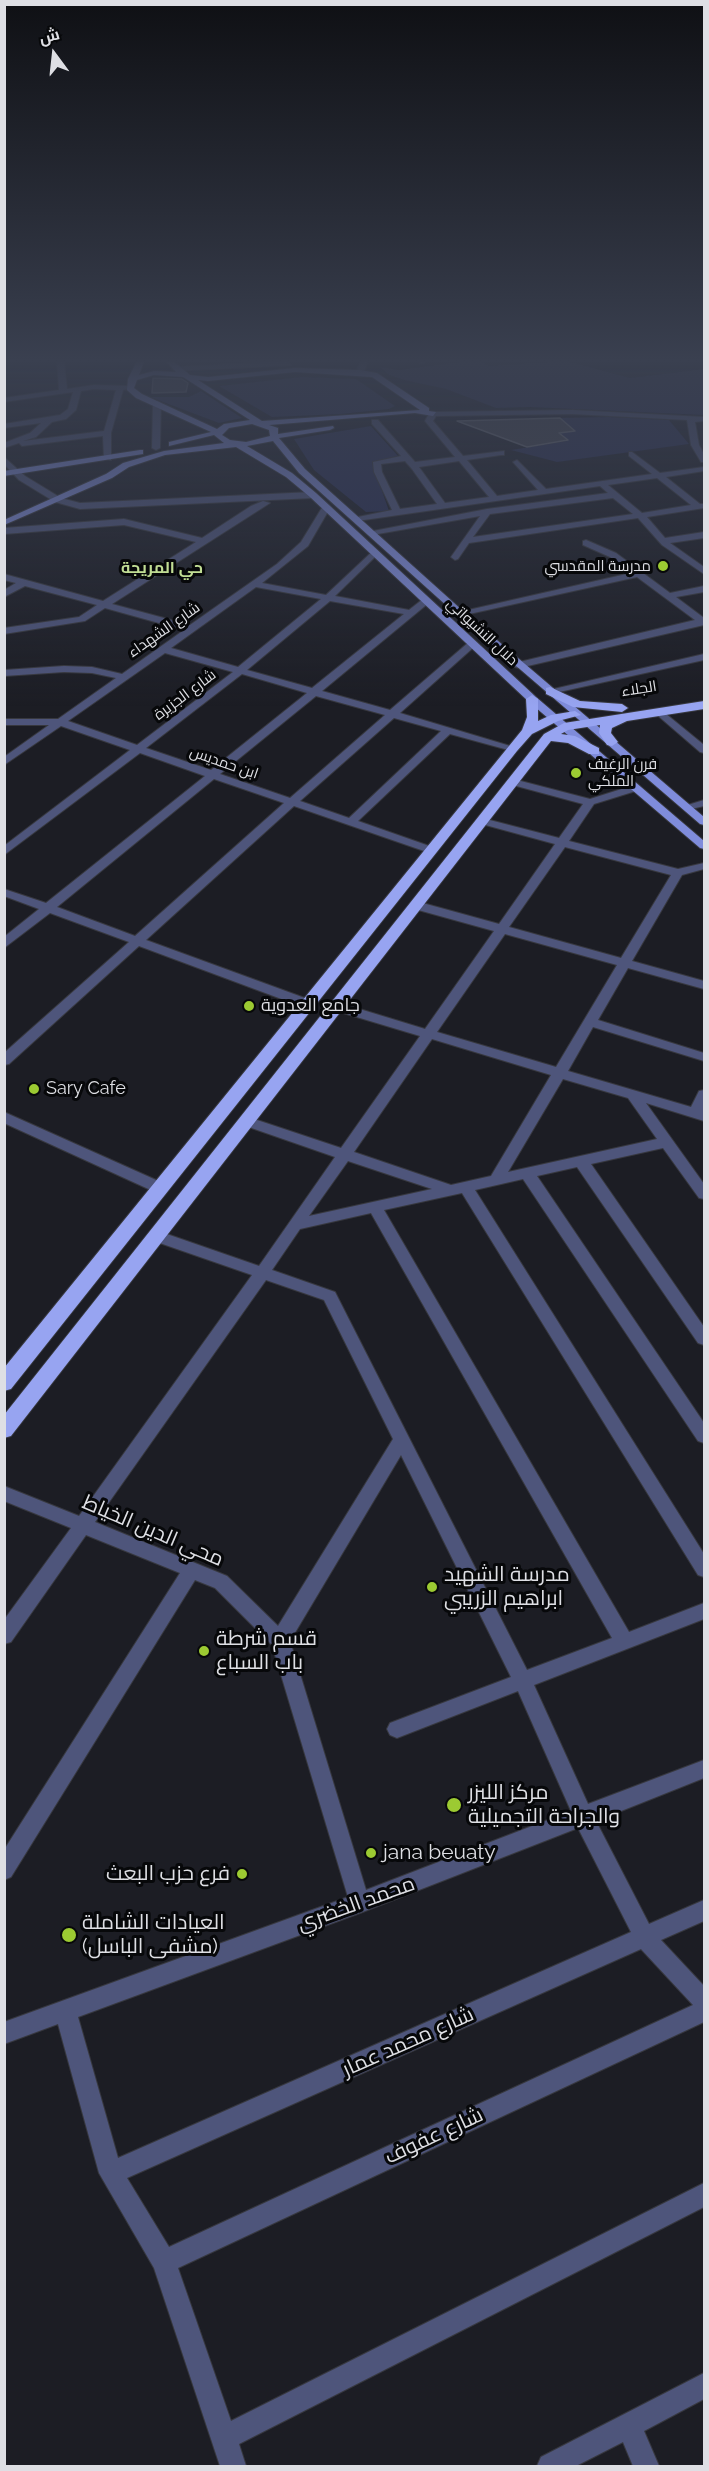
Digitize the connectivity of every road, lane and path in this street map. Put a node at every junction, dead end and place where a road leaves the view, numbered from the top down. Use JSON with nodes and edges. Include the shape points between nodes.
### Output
{"nodes":[{"id":1,"x":20,"y":476,"type":"edge"},
{"id":2,"x":108,"y":476,"type":"edge"},
{"id":3,"x":291,"y":476,"type":"edge"},
{"id":4,"x":308,"y":476,"type":"edge"},
{"id":5,"x":380,"y":476,"type":"edge"},
{"id":6,"x":421,"y":476,"type":"edge"},
{"id":7,"x":477,"y":476,"type":"edge"},
{"id":8,"x":530,"y":476,"type":"edge"},
{"id":9,"x":649,"y":476,"type":"edge"},
{"id":10,"x":661,"y":476,"type":"edge"},
{"id":11,"x":601,"y":483,"type":"junction"},
{"id":12,"x":543,"y":491,"type":"junction"},
{"id":13,"x":313,"y":495,"type":"junction"},
{"id":14,"x":613,"y":495,"type":"junction"},
{"id":15,"x":495,"y":498,"type":"junction"},
{"id":16,"x":276,"y":499,"type":"junction"},
{"id":17,"x":58,"y":500,"type":"junction"},
{"id":18,"x":442,"y":505,"type":"junction"},
{"id":19,"x":701,"y":507,"type":"edge"},
{"id":20,"x":326,"y":508,"type":"junction"},
{"id":21,"x":397,"y":512,"type":"junction"},
{"id":22,"x":487,"y":512,"type":"junction"},
{"id":23,"x":641,"y":516,"type":"junction"},
{"id":24,"x":357,"y":518,"type":"junction"},
{"id":25,"x":4,"y":523,"type":"edge"},
{"id":26,"x":4,"y":531,"type":"edge"},
{"id":27,"x":372,"y":532,"type":"junction"},
{"id":28,"x":704,"y":535,"type":"edge"},
{"id":29,"x":204,"y":541,"type":"junction"},
{"id":30,"x":466,"y":541,"type":"junction"},
{"id":31,"x":663,"y":542,"type":"junction"},
{"id":32,"x":586,"y":543,"type":"dead end"},
{"id":33,"x":375,"y":552,"type":"junction"},
{"id":34,"x":455,"y":557,"type":"dead end"},
{"id":35,"x":705,"y":571,"type":"edge"},
{"id":36,"x":638,"y":574,"type":"junction"},
{"id":37,"x":4,"y":577,"type":"edge"},
{"id":38,"x":24,"y":582,"type":"junction"},
{"id":39,"x":254,"y":584,"type":"junction"},
{"id":40,"x":705,"y":589,"type":"edge"},
{"id":41,"x":4,"y":594,"type":"edge"},
{"id":42,"x":668,"y":596,"type":"junction"},
{"id":43,"x":327,"y":598,"type":"junction"},
{"id":44,"x":426,"y":601,"type":"junction"},
{"id":45,"x":107,"y":605,"type":"junction"},
{"id":46,"x":411,"y":613,"type":"junction"},
{"id":47,"x":460,"y":613,"type":"junction"},
{"id":48,"x":704,"y":622,"type":"edge"},
{"id":49,"x":192,"y":629,"type":"junction"},
{"id":50,"x":5,"y":630,"type":"edge"},
{"id":51,"x":472,"y":644,"type":"junction"},
{"id":52,"x":163,"y":649,"type":"junction"},
{"id":53,"x":705,"y":657,"type":"edge"},
{"id":54,"x":519,"y":665,"type":"junction"},
{"id":55,"x":240,"y":671,"type":"junction"},
{"id":56,"x":4,"y":673,"type":"edge"},
{"id":57,"x":124,"y":677,"type":"junction"},
{"id":58,"x":313,"y":692,"type":"junction"},
{"id":59,"x":550,"y":692,"type":"junction"},
{"id":60,"x":705,"y":696,"type":"edge"},
{"id":61,"x":532,"y":699,"type":"junction"},
{"id":62,"x":705,"y":705,"type":"edge"},
{"id":63,"x":622,"y":708,"type":"junction"},
{"id":64,"x":660,"y":712,"type":"junction"},
{"id":65,"x":394,"y":715,"type":"junction"},
{"id":66,"x":634,"y":716,"type":"junction"},
{"id":67,"x":584,"y":719,"type":"junction"},
{"id":68,"x":4,"y":722,"type":"edge"},
{"id":69,"x":60,"y":722,"type":"junction"},
{"id":70,"x":560,"y":722,"type":"junction"},
{"id":71,"x":448,"y":730,"type":"junction"},
{"id":72,"x":528,"y":732,"type":"junction"},
{"id":73,"x":548,"y":737,"type":"junction"},
{"id":74,"x":612,"y":742,"type":"junction"},
{"id":75,"x":512,"y":748,"type":"junction"},
{"id":76,"x":138,"y":749,"type":"junction"},
{"id":77,"x":705,"y":750,"type":"edge"},
{"id":78,"x":594,"y":751,"type":"junction"},
{"id":79,"x":4,"y":762,"type":"edge"},
{"id":80,"x":212,"y":775,"type":"junction"},
{"id":81,"x":513,"y":782,"type":"junction"},
{"id":82,"x":635,"y":788,"type":"junction"},
{"id":83,"x":292,"y":802,"type":"junction"},
{"id":84,"x":590,"y":802,"type":"junction"},
{"id":85,"x":705,"y":803,"type":"edge"},
{"id":86,"x":687,"y":807,"type":"junction"},
{"id":87,"x":482,"y":821,"type":"junction"},
{"id":88,"x":351,"y":822,"type":"junction"},
{"id":89,"x":705,"y":822,"type":"edge"},
{"id":90,"x":562,"y":841,"type":"junction"},
{"id":91,"x":705,"y":846,"type":"edge"},
{"id":92,"x":431,"y":850,"type":"junction"},
{"id":93,"x":4,"y":852,"type":"edge"},
{"id":94,"x":705,"y":866,"type":"edge"},
{"id":95,"x":678,"y":873,"type":"junction"},
{"id":96,"x":4,"y":892,"type":"edge"},
{"id":97,"x":415,"y":905,"type":"junction"},
{"id":98,"x":47,"y":910,"type":"junction"},
{"id":99,"x":500,"y":928,"type":"junction"},
{"id":100,"x":138,"y":941,"type":"junction"},
{"id":101,"x":4,"y":944,"type":"edge"},
{"id":102,"x":626,"y":963,"type":"junction"},
{"id":103,"x":705,"y":985,"type":"edge"},
{"id":104,"x":308,"y":1004,"type":"junction"},
{"id":105,"x":335,"y":1006,"type":"junction"},
{"id":106,"x":591,"y":1022,"type":"junction"},
{"id":107,"x":428,"y":1032,"type":"junction"},
{"id":108,"x":705,"y":1057,"type":"edge"},
{"id":109,"x":4,"y":1061,"type":"edge"},
{"id":110,"x":562,"y":1073,"type":"junction"},
{"id":111,"x":632,"y":1094,"type":"junction"},
{"id":112,"x":705,"y":1094,"type":"edge"},
{"id":113,"x":700,"y":1114,"type":"edge"},
{"id":114,"x":4,"y":1117,"type":"edge"},
{"id":115,"x":245,"y":1121,"type":"junction"},
{"id":116,"x":666,"y":1142,"type":"junction"},
{"id":117,"x":344,"y":1154,"type":"junction"},
{"id":118,"x":581,"y":1161,"type":"junction"},
{"id":119,"x":527,"y":1173,"type":"junction"},
{"id":120,"x":496,"y":1180,"type":"junction"},
{"id":121,"x":160,"y":1188,"type":"junction"},
{"id":122,"x":458,"y":1189,"type":"junction"},
{"id":123,"x":705,"y":1194,"type":"edge"},
{"id":124,"x":375,"y":1207,"type":"junction"},
{"id":125,"x":295,"y":1225,"type":"junction"},
{"id":126,"x":156,"y":1236,"type":"junction"},
{"id":127,"x":262,"y":1273,"type":"junction"},
{"id":128,"x":705,"y":1339,"type":"edge"},
{"id":129,"x":4,"y":1383,"type":"edge"},
{"id":130,"x":4,"y":1430,"type":"edge"},
{"id":131,"x":705,"y":1436,"type":"edge"},
{"id":132,"x":402,"y":1439,"type":"junction"},
{"id":133,"x":4,"y":1493,"type":"edge"},
{"id":134,"x":83,"y":1525,"type":"junction"},
{"id":135,"x":192,"y":1569,"type":"junction"},
{"id":136,"x":705,"y":1569,"type":"edge"},
{"id":137,"x":705,"y":1611,"type":"edge"},
{"id":138,"x":4,"y":1636,"type":"edge"},
{"id":139,"x":280,"y":1640,"type":"junction"},
{"id":140,"x":624,"y":1641,"type":"junction"},
{"id":141,"x":523,"y":1682,"type":"junction"},
{"id":142,"x":398,"y":1729,"type":"dead end"},
{"id":143,"x":705,"y":1769,"type":"edge"},
{"id":144,"x":584,"y":1818,"type":"junction"},
{"id":145,"x":4,"y":1870,"type":"edge"},
{"id":146,"x":360,"y":1903,"type":"junction"},
{"id":147,"x":705,"y":1910,"type":"edge"},
{"id":148,"x":645,"y":1938,"type":"junction"},
{"id":149,"x":705,"y":2001,"type":"edge"},
{"id":150,"x":705,"y":2011,"type":"edge"},
{"id":151,"x":66,"y":2012,"type":"junction"},
{"id":152,"x":4,"y":2033,"type":"edge"},
{"id":153,"x":111,"y":2174,"type":"junction"},
{"id":154,"x":705,"y":2195,"type":"edge"},
{"id":155,"x":164,"y":2262,"type":"junction"},
{"id":156,"x":705,"y":2386,"type":"edge"},
{"id":157,"x":629,"y":2426,"type":"junction"},
{"id":158,"x":224,"y":2438,"type":"junction"},
{"id":159,"x":233,"y":2466,"type":"edge"},
{"id":160,"x":550,"y":2466,"type":"edge"},
{"id":161,"x":646,"y":2466,"type":"edge"}],
"edges":[{"from":1,"to":17,"type":"street"},
{"from":2,"to":17,"type":"main road"},
{"from":3,"to":13,"type":"main road","name":"دلال النشيواتي"},
{"from":4,"to":24,"type":"main road"},
{"from":5,"to":21,"type":"street"},
{"from":6,"to":18,"type":"street"},
{"from":7,"to":15,"type":"street"},
{"from":8,"to":12,"type":"street"},
{"from":9,"to":11,"type":"street"},
{"from":10,"to":19,"type":"street"},
{"from":11,"to":12,"type":"street"},
{"from":11,"to":14,"type":"street"},
{"from":12,"to":15,"type":"street"},
{"from":13,"to":16,"type":"street"},
{"from":13,"to":20,"type":"main road","name":"دلال النشيواتي"},
{"from":14,"to":22,"type":"street"},
{"from":14,"to":23,"type":"street"},
{"from":15,"to":18,"type":"street"},
{"from":16,"to":17,"type":"street","via":[[80,506]]},
{"from":16,"to":29,"type":"street","via":[[254,508]]},
{"from":17,"to":25,"type":"main road"},
{"from":18,"to":21,"type":"street"},
{"from":19,"to":23,"type":"street"},
{"from":20,"to":33,"type":"main road","name":"دلال النشيواتي"},
{"from":20,"to":39,"type":"street","name":"شارع الشهداء","via":[[305,544]]},
{"from":21,"to":24,"type":"street"},
{"from":22,"to":27,"type":"street"},
{"from":22,"to":30,"type":"street"},
{"from":23,"to":30,"type":"street"},
{"from":23,"to":31,"type":"street"},
{"from":24,"to":27,"type":"main road"},
{"from":26,"to":29,"type":"street","via":[[124,522]]},
{"from":27,"to":47,"type":"main road"},
{"from":28,"to":31,"type":"street"},
{"from":29,"to":45,"type":"street"},
{"from":30,"to":34,"type":"street"},
{"from":31,"to":35,"type":"street"},
{"from":32,"to":36,"type":"street","via":[[613,555]]},
{"from":33,"to":43,"type":"street","name":"شارع الجزيرة"},
{"from":33,"to":44,"type":"main road","name":"دلال النشيواتي"},
{"from":36,"to":42,"type":"street"},
{"from":36,"to":47,"type":"street"},
{"from":37,"to":38,"type":"street"},
{"from":38,"to":41,"type":"street"},
{"from":38,"to":45,"type":"street"},
{"from":39,"to":43,"type":"street"},
{"from":39,"to":49,"type":"street","name":"شارع الشهداء"},
{"from":40,"to":42,"type":"street"},
{"from":42,"to":48,"type":"street"},
{"from":43,"to":46,"type":"street"},
{"from":43,"to":55,"type":"street","name":"شارع الجزيرة"},
{"from":44,"to":46,"type":"street"},
{"from":44,"to":51,"type":"main road","name":"دلال النشيواتي"},
{"from":45,"to":49,"type":"street"},
{"from":45,"to":50,"type":"street","via":[[82,619]]},
{"from":46,"to":58,"type":"street"},
{"from":47,"to":54,"type":"main road"},
{"from":48,"to":54,"type":"street"},
{"from":49,"to":52,"type":"street","name":"شارع الشهداء"},
{"from":51,"to":61,"type":"main road","name":"دلال النشيواتي"},
{"from":51,"to":65,"type":"street"},
{"from":52,"to":55,"type":"street"},
{"from":52,"to":57,"type":"street","name":"شارع الشهداء"},
{"from":53,"to":59,"type":"street"},
{"from":54,"to":59,"type":"main road"},
{"from":55,"to":58,"type":"street"},
{"from":55,"to":76,"type":"street","name":"شارع الجزيرة"},
{"from":56,"to":57,"type":"street","via":[[64,669]]},
{"from":57,"to":69,"type":"street","name":"شارع الشهداء"},
{"from":58,"to":65,"type":"street"},
{"from":58,"to":80,"type":"street"},
{"from":59,"to":63,"type":"highway","via":[[577,704]]},
{"from":59,"to":67,"type":"main road"},
{"from":60,"to":63,"type":"highway","name":"الجلاء"},
{"from":61,"to":70,"type":"main road","name":"دلال النشيواتي"},
{"from":61,"to":72,"type":"highway","via":[[533,717]]},
{"from":62,"to":64,"type":"highway","name":"الجلاء"},
{"from":63,"to":67,"type":"highway","name":"الجلاء"},
{"from":64,"to":66,"type":"highway","name":"الجلاء"},
{"from":64,"to":77,"type":"street"},
{"from":65,"to":71,"type":"street"},
{"from":65,"to":83,"type":"street"},
{"from":66,"to":67,"type":"highway","name":"الجلاء"},
{"from":66,"to":74,"type":"highway","via":[[606,726],[605,733]]},
{"from":67,"to":70,"type":"highway"},
{"from":67,"to":74,"type":"main road"},
{"from":68,"to":69,"type":"street","name":"ابن حمديس"},
{"from":69,"to":76,"type":"street","name":"ابن حمديس"},
{"from":69,"to":79,"type":"street","name":"شارع الشهداء"},
{"from":70,"to":72,"type":"highway"},
{"from":70,"to":73,"type":"highway"},
{"from":70,"to":78,"type":"main road","name":"دلال النشيواتي"},
{"from":71,"to":75,"type":"street"},
{"from":71,"to":88,"type":"street"},
{"from":72,"to":75,"type":"highway"},
{"from":73,"to":78,"type":"highway","via":[[571,739]]},
{"from":73,"to":81,"type":"highway"},
{"from":74,"to":86,"type":"main road"},
{"from":75,"to":92,"type":"highway"},
{"from":76,"to":80,"type":"street","name":"ابن حمديس"},
{"from":76,"to":93,"type":"street","name":"شارع الجزيرة"},
{"from":78,"to":82,"type":"main road","name":"دلال النشيواتي"},
{"from":80,"to":83,"type":"street","name":"ابن حمديس"},
{"from":80,"to":98,"type":"street"},
{"from":81,"to":84,"type":"street"},
{"from":81,"to":87,"type":"highway"},
{"from":82,"to":84,"type":"street"},
{"from":82,"to":91,"type":"main road","name":"دلال النشيواتي"},
{"from":83,"to":88,"type":"street","name":"ابن حمديس"},
{"from":83,"to":100,"type":"street"},
{"from":84,"to":90,"type":"street"},
{"from":85,"to":86,"type":"street"},
{"from":86,"to":89,"type":"main road"},
{"from":87,"to":90,"type":"street"},
{"from":87,"to":97,"type":"highway"},
{"from":88,"to":92,"type":"street","name":"ابن حمديس"},
{"from":90,"to":95,"type":"street"},
{"from":90,"to":99,"type":"street"},
{"from":92,"to":104,"type":"highway"},
{"from":94,"to":95,"type":"street"},
{"from":95,"to":102,"type":"street"},
{"from":96,"to":98,"type":"street"},
{"from":97,"to":99,"type":"street"},
{"from":97,"to":105,"type":"highway"},
{"from":98,"to":100,"type":"street"},
{"from":98,"to":101,"type":"street"},
{"from":99,"to":102,"type":"street"},
{"from":99,"to":107,"type":"street"},
{"from":100,"to":104,"type":"street"},
{"from":100,"to":109,"type":"street"},
{"from":102,"to":103,"type":"street"},
{"from":102,"to":106,"type":"street"},
{"from":104,"to":121,"type":"highway"},
{"from":105,"to":107,"type":"street"},
{"from":105,"to":115,"type":"highway"},
{"from":106,"to":108,"type":"street"},
{"from":106,"to":110,"type":"street"},
{"from":107,"to":110,"type":"street"},
{"from":107,"to":117,"type":"street"},
{"from":110,"to":111,"type":"street"},
{"from":110,"to":120,"type":"street"},
{"from":111,"to":113,"type":"street"},
{"from":111,"to":116,"type":"street"},
{"from":112,"to":113,"type":"street"},
{"from":114,"to":121,"type":"street"},
{"from":115,"to":117,"type":"street"},
{"from":115,"to":126,"type":"highway"},
{"from":116,"to":118,"type":"street"},
{"from":116,"to":123,"type":"street"},
{"from":117,"to":122,"type":"street"},
{"from":117,"to":125,"type":"street"},
{"from":118,"to":119,"type":"street"},
{"from":118,"to":128,"type":"street"},
{"from":119,"to":120,"type":"street"},
{"from":119,"to":131,"type":"street"},
{"from":120,"to":122,"type":"street"},
{"from":121,"to":129,"type":"highway"},
{"from":122,"to":124,"type":"street"},
{"from":122,"to":136,"type":"street"},
{"from":124,"to":125,"type":"street"},
{"from":124,"to":140,"type":"street"},
{"from":125,"to":127,"type":"street"},
{"from":126,"to":127,"type":"street"},
{"from":126,"to":130,"type":"highway"},
{"from":127,"to":132,"type":"street","via":[[330,1296]]},
{"from":127,"to":134,"type":"street"},
{"from":132,"to":139,"type":"street"},
{"from":132,"to":141,"type":"street"},
{"from":133,"to":134,"type":"street","name":"محي الدين الخياط"},
{"from":134,"to":135,"type":"street","name":"محي الدين الخياط"},
{"from":134,"to":138,"type":"street"},
{"from":135,"to":139,"type":"street","name":"محي الدين الخياط","via":[[221,1582]]},
{"from":135,"to":145,"type":"street"},
{"from":137,"to":140,"type":"street"},
{"from":139,"to":146,"type":"street","name":"محي الدين الخياط"},
{"from":140,"to":141,"type":"street"},
{"from":141,"to":142,"type":"street"},
{"from":141,"to":144,"type":"street"},
{"from":143,"to":144,"type":"street","name":"محمد الخضري"},
{"from":144,"to":146,"type":"street","name":"محمد الخضري"},
{"from":144,"to":148,"type":"street"},
{"from":146,"to":151,"type":"street","name":"محمد الخضري"},
{"from":147,"to":148,"type":"street","name":"شارع محمد عمار"},
{"from":148,"to":149,"type":"street"},
{"from":148,"to":153,"type":"street","name":"شارع محمد عمار"},
{"from":150,"to":155,"type":"street","name":"شارع عفوف"},
{"from":151,"to":152,"type":"street","name":"محمد الخضري"},
{"from":151,"to":153,"type":"street"},
{"from":153,"to":155,"type":"street"},
{"from":154,"to":158,"type":"street"},
{"from":155,"to":158,"type":"street"},
{"from":156,"to":157,"type":"street"},
{"from":157,"to":160,"type":"street"},
{"from":157,"to":161,"type":"street"},
{"from":158,"to":159,"type":"street"}]}
